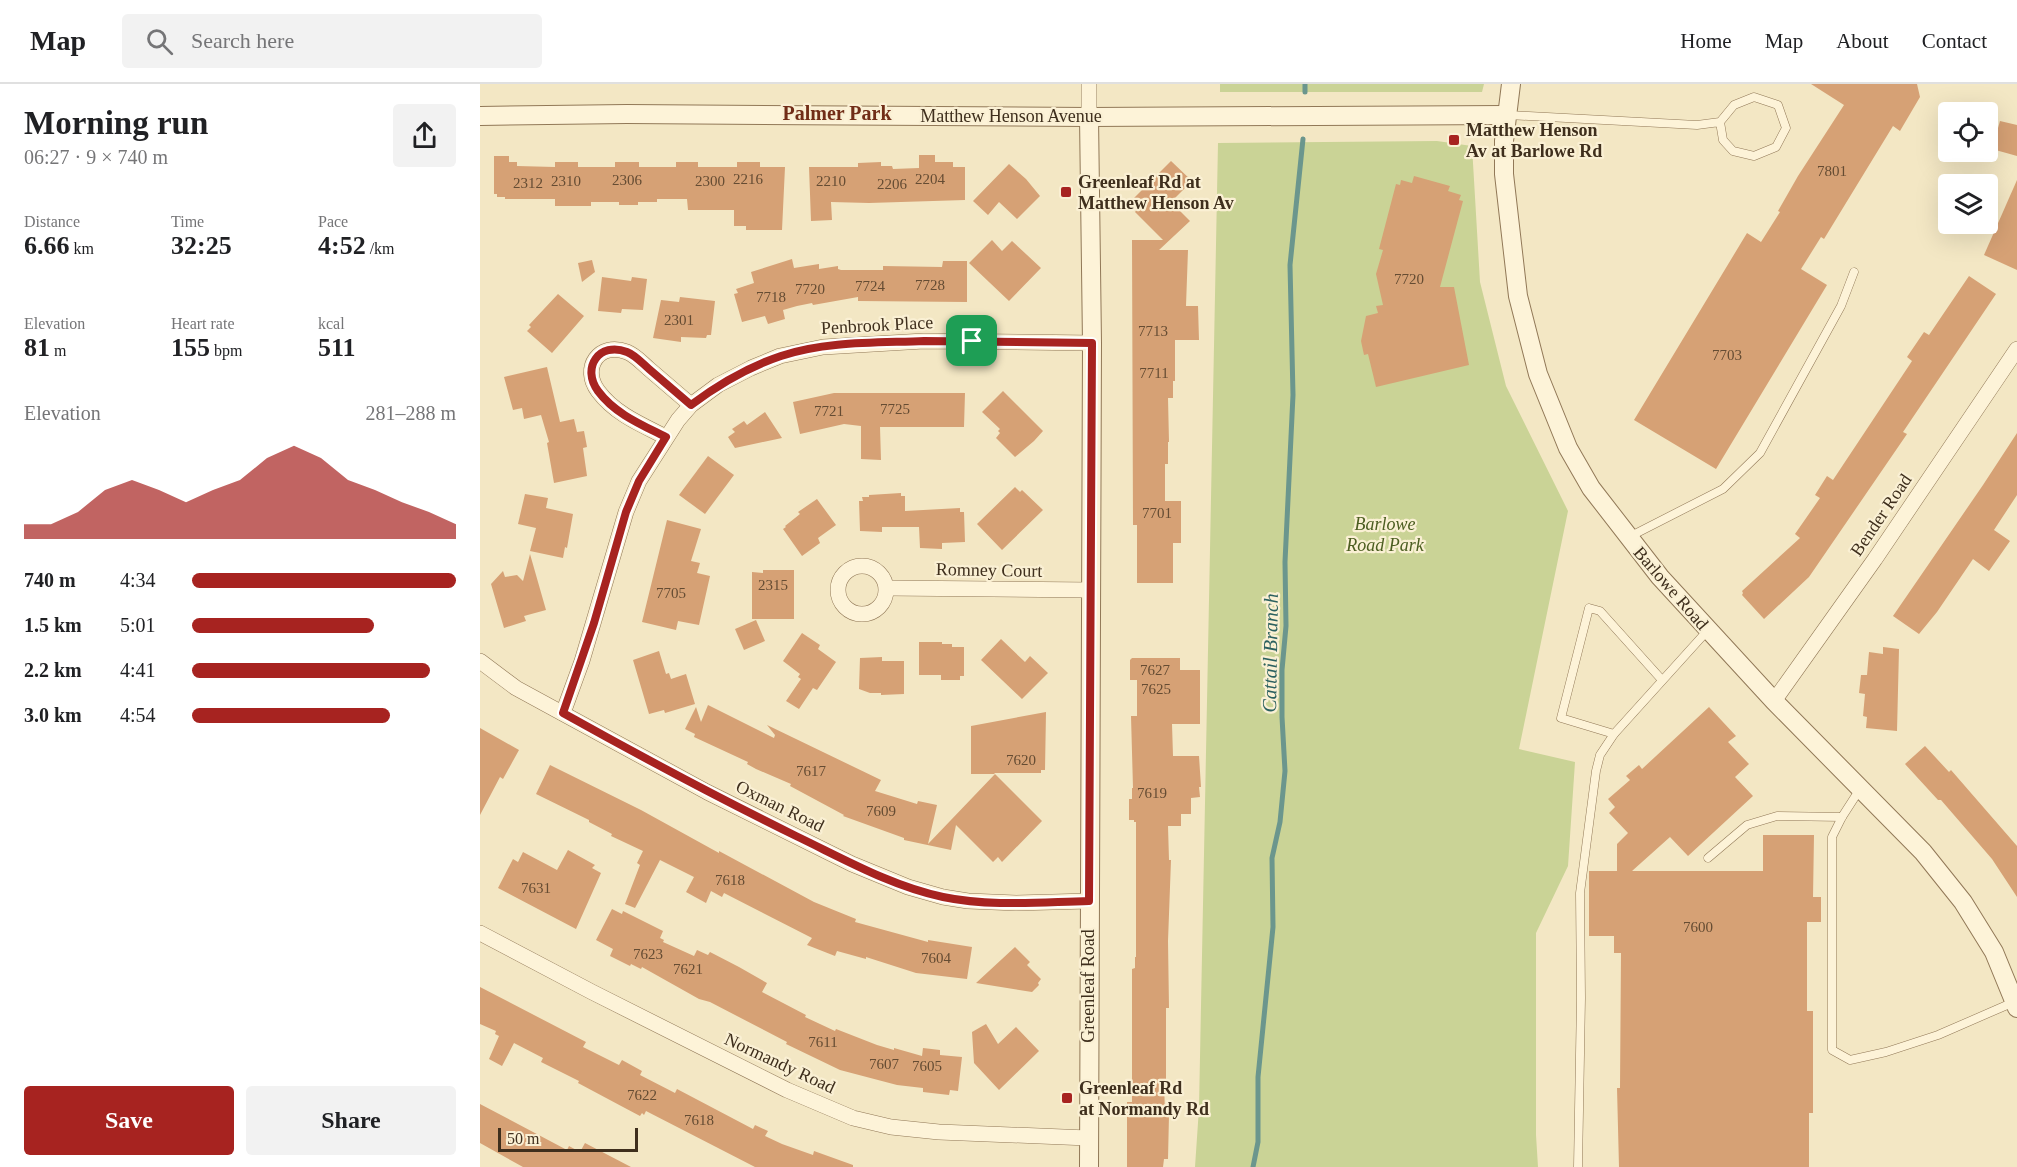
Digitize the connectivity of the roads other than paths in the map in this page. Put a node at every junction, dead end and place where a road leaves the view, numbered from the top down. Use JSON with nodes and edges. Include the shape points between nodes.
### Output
{"nodes":[{"id":1,"x":1089,"y":84,"type":"edge"},
{"id":2,"x":1511,"y":84,"type":"edge"},
{"id":3,"x":1506,"y":115,"type":"junction"},
{"id":4,"x":480,"y":116,"type":"edge"},
{"id":5,"x":1089,"y":117,"type":"junction"},
{"id":6,"x":1720,"y":122,"type":"junction"},
{"id":7,"x":1854,"y":272,"type":"dead end"},
{"id":8,"x":1092,"y":343,"type":"junction"},
{"id":9,"x":2017,"y":349,"type":"edge"},
{"id":10,"x":691,"y":405,"type":"junction"},
{"id":11,"x":666,"y":437,"type":"junction"},
{"id":12,"x":1628,"y":538,"type":"junction"},
{"id":13,"x":887,"y":588,"type":"dead end"},
{"id":14,"x":1090,"y":590,"type":"junction"},
{"id":15,"x":1708,"y":630,"type":"junction"},
{"id":16,"x":480,"y":661,"type":"edge"},
{"id":17,"x":1662,"y":680,"type":"junction"},
{"id":18,"x":1774,"y":701,"type":"junction"},
{"id":19,"x":563,"y":713,"type":"junction"},
{"id":20,"x":1614,"y":734,"type":"junction"},
{"id":21,"x":1860,"y":789,"type":"junction"},
{"id":22,"x":1842,"y":817,"type":"junction"},
{"id":23,"x":1708,"y":858,"type":"dead end"},
{"id":24,"x":1089,"y":901,"type":"junction"},
{"id":25,"x":480,"y":933,"type":"edge"},
{"id":26,"x":2016,"y":1005,"type":"edge"},
{"id":27,"x":1088,"y":1138,"type":"junction"},
{"id":28,"x":1089,"y":1167,"type":"edge"},
{"id":29,"x":1578,"y":1167,"type":"edge"}],
"edges":[{"from":1,"to":5,"type":"street","name":"Greenleaf Road"},
{"from":2,"to":3,"type":"street","name":"Barlowe Road"},
{"from":3,"to":5,"type":"street","name":"Matthew Henson Avenue"},
{"from":3,"to":6,"type":"lane","via":[[1697,125]]},
{"from":3,"to":12,"type":"street","name":"Barlowe Road","via":[[1504,174],[1518,296],[1538,374],[1568,448],[1591,488]]},
{"from":4,"to":5,"type":"street","name":"Matthew Henson Avenue"},
{"from":5,"to":8,"type":"street","name":"Greenleaf Road"},
{"from":6,"to":6,"type":"lane","via":[[1734,105],[1754,97],[1778,105],[1786,128],[1776,147],[1754,156],[1733,151],[1723,140]]},
{"from":7,"to":12,"type":"lane","via":[[1841,306],[1760,453],[1723,489]]},
{"from":8,"to":10,"type":"street","name":"Penbrook Place","via":[[924,341],[801,350],[736,375]]},
{"from":8,"to":14,"type":"street","name":"Greenleaf Road"},
{"from":9,"to":18,"type":"street","name":"Bender Road"},
{"from":10,"to":11,"type":"street","name":"Penbrook Place"},
{"from":10,"to":11,"type":"street","via":[[629,353],[616,349],[595,358],[591,370],[597,390],[628,418]]},
{"from":11,"to":19,"type":"street","name":"Penbrook Place","via":[[639,481],[626,512]]},
{"from":12,"to":15,"type":"street","name":"Barlowe Road"},
{"from":13,"to":14,"type":"street","name":"Romney Court"},
{"from":14,"to":24,"type":"street","name":"Greenleaf Road"},
{"from":15,"to":17,"type":"lane"},
{"from":15,"to":18,"type":"street","name":"Barlowe Road"},
{"from":16,"to":19,"type":"street","name":"Oxman Road"},
{"from":17,"to":20,"type":"lane"},
{"from":17,"to":20,"type":"lane","via":[[1600,611],[1589,608],[1561,718]]},
{"from":18,"to":21,"type":"street","name":"Barlowe Road"},
{"from":19,"to":24,"type":"street","name":"Oxman Road","via":[[717,797],[852,864],[908,887],[968,901]]},
{"from":20,"to":29,"type":"lane","via":[[1600,755],[1596,771],[1580,892]]},
{"from":21,"to":22,"type":"lane"},
{"from":21,"to":26,"type":"street","name":"Barlowe Road","via":[[1923,852],[1963,902],[1994,952]]},
{"from":22,"to":23,"type":"lane","via":[[1777,816],[1747,825]]},
{"from":22,"to":26,"type":"lane","via":[[1832,837],[1832,1050],[1850,1060],[1886,1052]]},
{"from":24,"to":27,"type":"street","name":"Greenleaf Road"},
{"from":25,"to":27,"type":"street","name":"Normandy Road","via":[[787,1090],[853,1118],[891,1128]]},
{"from":27,"to":28,"type":"street","name":"Greenleaf Road"}]}
